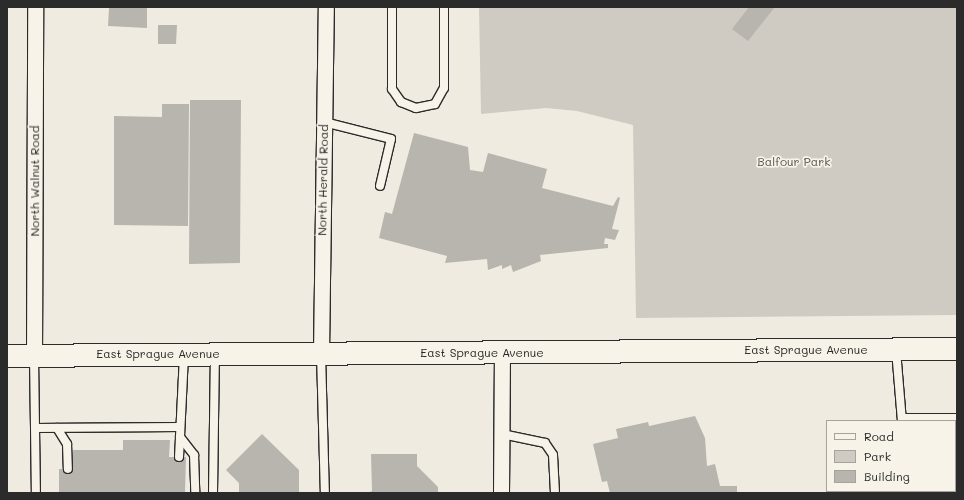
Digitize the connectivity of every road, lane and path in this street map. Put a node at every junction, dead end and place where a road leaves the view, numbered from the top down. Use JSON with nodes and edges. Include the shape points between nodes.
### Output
{"nodes":[{"id":1,"x":35,"y":7,"type":"edge"},
{"id":2,"x":326,"y":7,"type":"edge"},
{"id":3,"x":392,"y":7,"type":"edge"},
{"id":4,"x":444,"y":7,"type":"edge"},
{"id":5,"x":324,"y":122,"type":"junction"},
{"id":6,"x":380,"y":186,"type":"dead end"},
{"id":7,"x":895,"y":349,"type":"junction"},
{"id":8,"x":957,"y":349,"type":"edge"},
{"id":9,"x":321,"y":353,"type":"junction"},
{"id":10,"x":502,"y":353,"type":"junction"},
{"id":11,"x":184,"y":354,"type":"junction"},
{"id":12,"x":215,"y":354,"type":"junction"},
{"id":13,"x":7,"y":356,"type":"edge"},
{"id":14,"x":34,"y":356,"type":"junction"},
{"id":15,"x":957,"y":418,"type":"edge"},
{"id":16,"x":902,"y":420,"type":"edge"},
{"id":17,"x":180,"y":427,"type":"junction"},
{"id":18,"x":35,"y":428,"type":"junction"},
{"id":19,"x":57,"y":428,"type":"junction"},
{"id":20,"x":502,"y":434,"type":"junction"},
{"id":21,"x":180,"y":437,"type":"junction"},
{"id":22,"x":179,"y":457,"type":"dead end"},
{"id":23,"x":68,"y":469,"type":"dead end"},
{"id":24,"x":36,"y":493,"type":"edge"},
{"id":25,"x":195,"y":493,"type":"edge"},
{"id":26,"x":213,"y":493,"type":"edge"},
{"id":27,"x":325,"y":493,"type":"edge"},
{"id":28,"x":502,"y":493,"type":"edge"},
{"id":29,"x":555,"y":493,"type":"edge"}],
"edges":[{"from":1,"to":14,"type":"street","name":"North Walnut Road"},
{"from":2,"to":5,"type":"street","name":"North Herald Road"},
{"from":3,"to":4,"type":"lane","via":[[392,90],[401,102],[416,108],[435,104],[444,88]]},
{"from":5,"to":6,"type":"lane","via":[[391,139]]},
{"from":5,"to":9,"type":"street","name":"North Herald Road"},
{"from":7,"to":8,"type":"main road","name":"East Sprague Avenue"},
{"from":7,"to":10,"type":"main road","name":"East Sprague Avenue"},
{"from":7,"to":16,"type":"lane"},
{"from":9,"to":10,"type":"main road","name":"East Sprague Avenue"},
{"from":9,"to":12,"type":"main road","name":"East Sprague Avenue"},
{"from":9,"to":27,"type":"lane"},
{"from":10,"to":20,"type":"street"},
{"from":11,"to":12,"type":"main road","name":"East Sprague Avenue"},
{"from":11,"to":14,"type":"main road","name":"East Sprague Avenue"},
{"from":11,"to":17,"type":"lane"},
{"from":12,"to":26,"type":"lane"},
{"from":13,"to":14,"type":"main road","name":"East Sprague Avenue"},
{"from":14,"to":18,"type":"lane"},
{"from":15,"to":16,"type":"lane"},
{"from":17,"to":19,"type":"lane"},
{"from":17,"to":21,"type":"lane"},
{"from":18,"to":19,"type":"lane"},
{"from":18,"to":24,"type":"lane"},
{"from":19,"to":23,"type":"lane","via":[[67,444]]},
{"from":20,"to":28,"type":"street"},
{"from":20,"to":29,"type":"lane","via":[[545,443],[553,455]]},
{"from":21,"to":22,"type":"lane"},
{"from":21,"to":25,"type":"lane","via":[[194,455]]}]}
